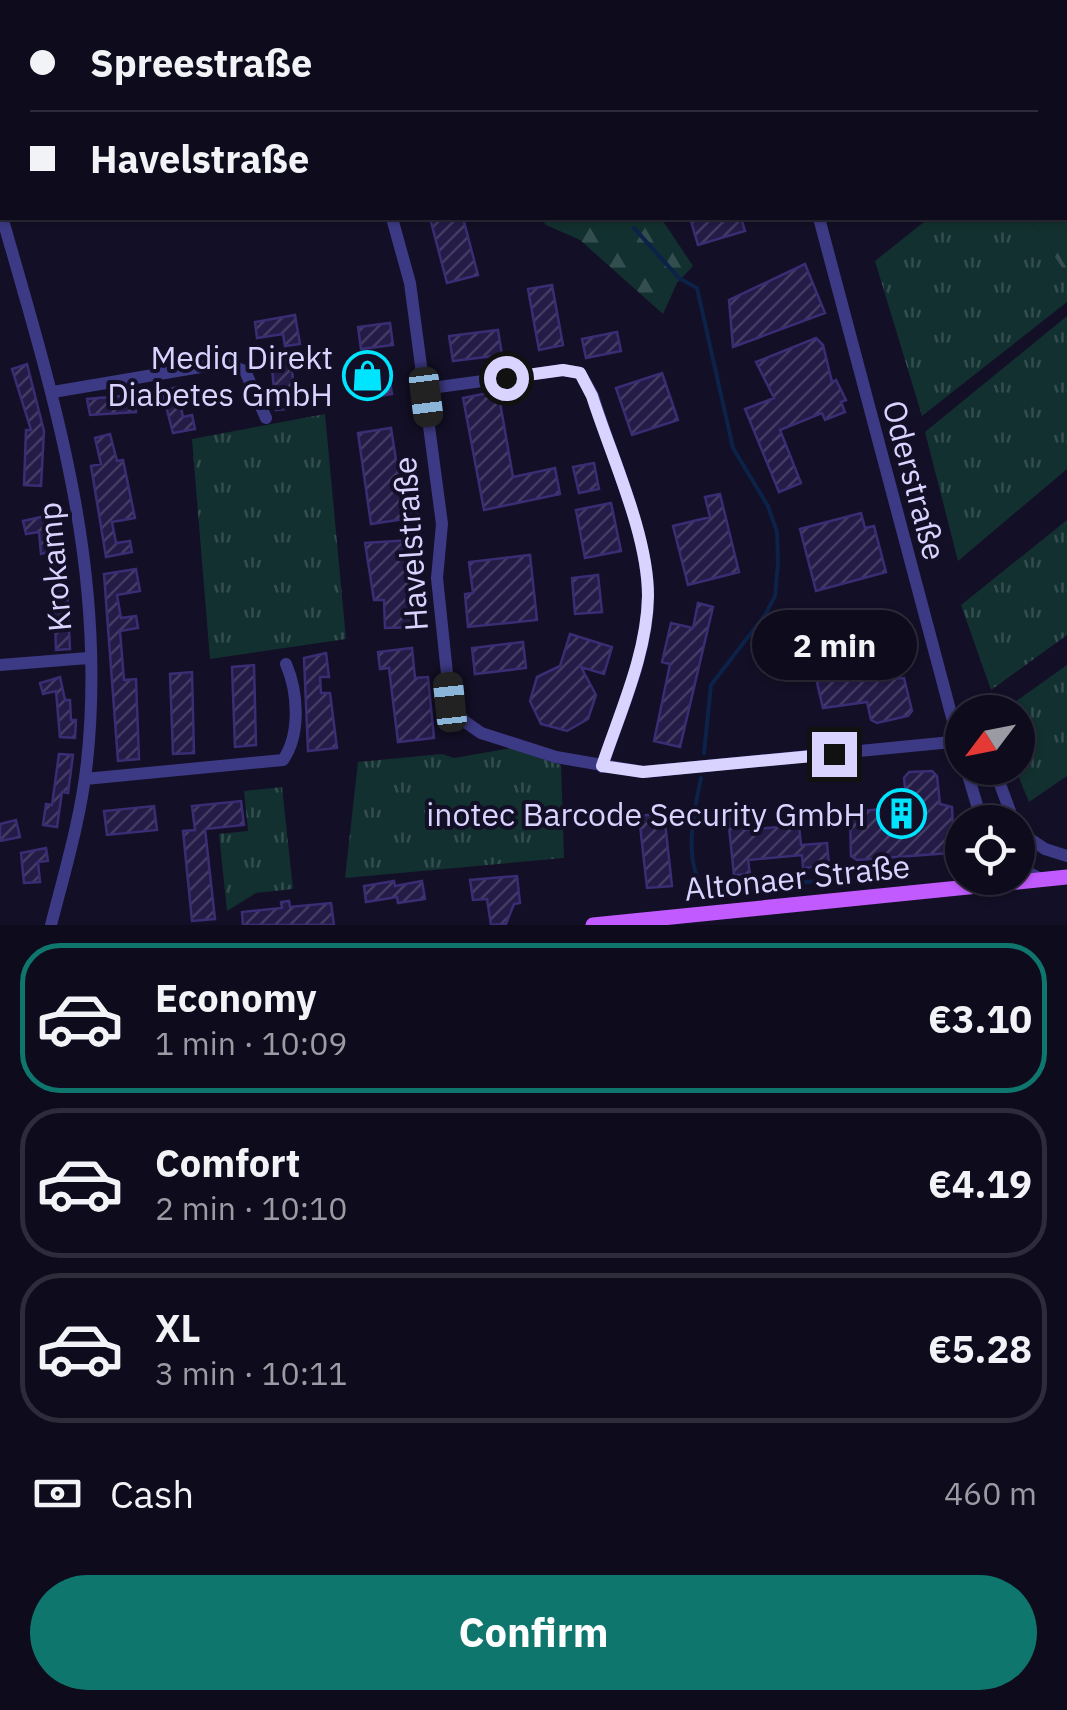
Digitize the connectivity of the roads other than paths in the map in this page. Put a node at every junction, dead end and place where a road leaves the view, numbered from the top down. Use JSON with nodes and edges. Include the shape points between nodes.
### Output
{"nodes":[{"id":1,"x":3,"y":220,"type":"edge"},
{"id":2,"x":393,"y":220,"type":"edge"},
{"id":3,"x":819,"y":220,"type":"edge"},
{"id":4,"x":424,"y":389,"type":"junction"},
{"id":5,"x":53,"y":392,"type":"junction"},
{"id":6,"x":266,"y":418,"type":"dead end"},
{"id":7,"x":88,"y":658,"type":"junction"},
{"id":8,"x":286,"y":664,"type":"dead end"},
{"id":9,"x":0,"y":665,"type":"edge"},
{"id":10,"x":947,"y":695,"type":"edge"},
{"id":11,"x":945,"y":747,"type":"edge"},
{"id":12,"x":602,"y":766,"type":"junction"},
{"id":13,"x":85,"y":780,"type":"junction"},
{"id":14,"x":1035,"y":842,"type":"edge"},
{"id":15,"x":1067,"y":856,"type":"edge"},
{"id":16,"x":1035,"y":876,"type":"edge"},
{"id":17,"x":1067,"y":876,"type":"edge"},
{"id":18,"x":1035,"y":879,"type":"edge"},
{"id":19,"x":1041,"y":879,"type":"junction"},
{"id":20,"x":945,"y":885,"type":"edge"},
{"id":21,"x":52,"y":925,"type":"edge"},
{"id":22,"x":592,"y":925,"type":"edge"}],
"edges":[{"from":1,"to":5,"type":"street","name":"Krokamp"},
{"from":2,"to":4,"type":"street","name":"Havelstraße","via":[[410,282]]},
{"from":3,"to":10,"type":"street","name":"Oderstraße"},
{"from":4,"to":12,"type":"street","name":"Havelstraße","via":[[442,524],[436,578],[450,702],[481,733]]},
{"from":4,"to":12,"type":"street","via":[[563,370],[580,373],[592,396],[645,559],[648,598],[639,658]]},
{"from":5,"to":6,"type":"street","via":[[224,362],[245,372]]},
{"from":5,"to":7,"type":"street","name":"Krokamp","via":[[79,514]]},
{"from":7,"to":9,"type":"street"},
{"from":7,"to":13,"type":"street","name":"Krokamp"},
{"from":8,"to":13,"type":"street","via":[[296,704],[282,760]]},
{"from":11,"to":12,"type":"street","name":"Havelstraße","via":[[643,772]]},
{"from":13,"to":21,"type":"street","name":"Krokamp"},
{"from":14,"to":15,"type":"street"},
{"from":16,"to":19,"type":"street"},
{"from":17,"to":19,"type":"main road","name":"Altonaer Straße"},
{"from":18,"to":19,"type":"main road","name":"Altonaer Straße"},
{"from":20,"to":22,"type":"main road","name":"Altonaer Straße"}]}
